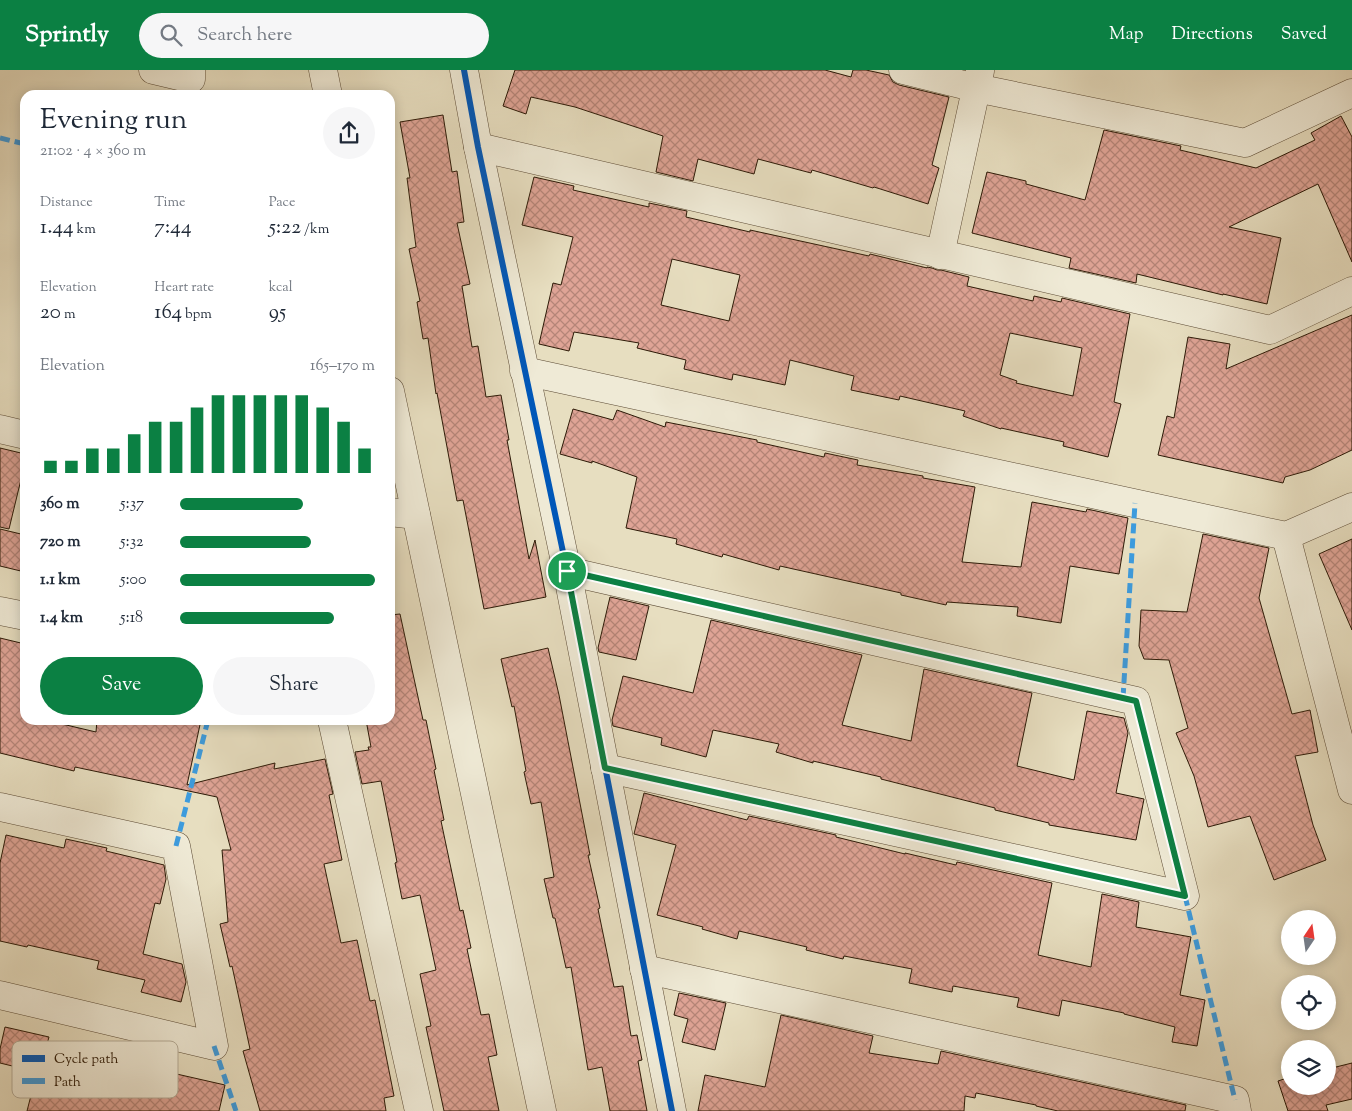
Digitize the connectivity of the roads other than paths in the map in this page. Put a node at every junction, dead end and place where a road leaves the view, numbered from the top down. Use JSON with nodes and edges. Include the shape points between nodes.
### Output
{"nodes":[{"id":1,"x":153,"y":70,"type":"edge"},
{"id":2,"x":191,"y":70,"type":"edge"},
{"id":3,"x":322,"y":70,"type":"edge"},
{"id":4,"x":464,"y":70,"type":"edge"},
{"id":5,"x":903,"y":70,"type":"edge"},
{"id":6,"x":979,"y":79,"type":"edge"},
{"id":7,"x":327,"y":90,"type":"edge"},
{"id":8,"x":1352,"y":93,"type":"edge"},
{"id":9,"x":478,"y":147,"type":"junction"},
{"id":10,"x":940,"y":255,"type":"junction"},
{"id":11,"x":1352,"y":291,"type":"edge"},
{"id":12,"x":524,"y":371,"type":"junction"},
{"id":13,"x":0,"y":429,"type":"edge"},
{"id":14,"x":20,"y":434,"type":"edge"},
{"id":15,"x":395,"y":438,"type":"edge"},
{"id":16,"x":1352,"y":507,"type":"edge"},
{"id":17,"x":403,"y":514,"type":"edge"},
{"id":18,"x":1286,"y":536,"type":"junction"},
{"id":19,"x":567,"y":571,"type":"junction"},
{"id":20,"x":0,"y":611,"type":"edge"},
{"id":21,"x":20,"y":615,"type":"edge"},
{"id":22,"x":1344,"y":722,"type":"edge"},
{"id":23,"x":333,"y":725,"type":"edge"},
{"id":24,"x":605,"y":768,"type":"junction"},
{"id":25,"x":1352,"y":790,"type":"edge"},
{"id":26,"x":0,"y":807,"type":"edge"},
{"id":27,"x":644,"y":969,"type":"junction"},
{"id":28,"x":0,"y":996,"type":"edge"},
{"id":29,"x":419,"y":1111,"type":"edge"},
{"id":30,"x":542,"y":1111,"type":"edge"},
{"id":31,"x":672,"y":1111,"type":"edge"},
{"id":32,"x":1237,"y":1111,"type":"edge"}],
"edges":[{"from":1,"to":2,"type":"street","via":[[190,79]]},
{"from":3,"to":7,"type":"street"},
{"from":4,"to":9,"type":"street"},
{"from":5,"to":6,"type":"street"},
{"from":6,"to":8,"type":"street","via":[[1245,143]]},
{"from":6,"to":10,"type":"street"},
{"from":9,"to":10,"type":"street"},
{"from":9,"to":12,"type":"street"},
{"from":10,"to":11,"type":"street","via":[[1270,330]]},
{"from":12,"to":18,"type":"street"},
{"from":12,"to":19,"type":"street"},
{"from":13,"to":14,"type":"street"},
{"from":15,"to":17,"type":"street"},
{"from":16,"to":18,"type":"street"},
{"from":17,"to":30,"type":"street"},
{"from":18,"to":22,"type":"street"},
{"from":19,"to":24,"type":"street"},
{"from":19,"to":24,"type":"street","via":[[1136,701],[1185,896]]},
{"from":20,"to":21,"type":"street"},
{"from":22,"to":25,"type":"street"},
{"from":23,"to":29,"type":"street"},
{"from":24,"to":27,"type":"street"},
{"from":26,"to":28,"type":"street","via":[[176,846],[214,1046]]},
{"from":27,"to":31,"type":"street"},
{"from":27,"to":32,"type":"street","via":[[1235,1100]]}]}
